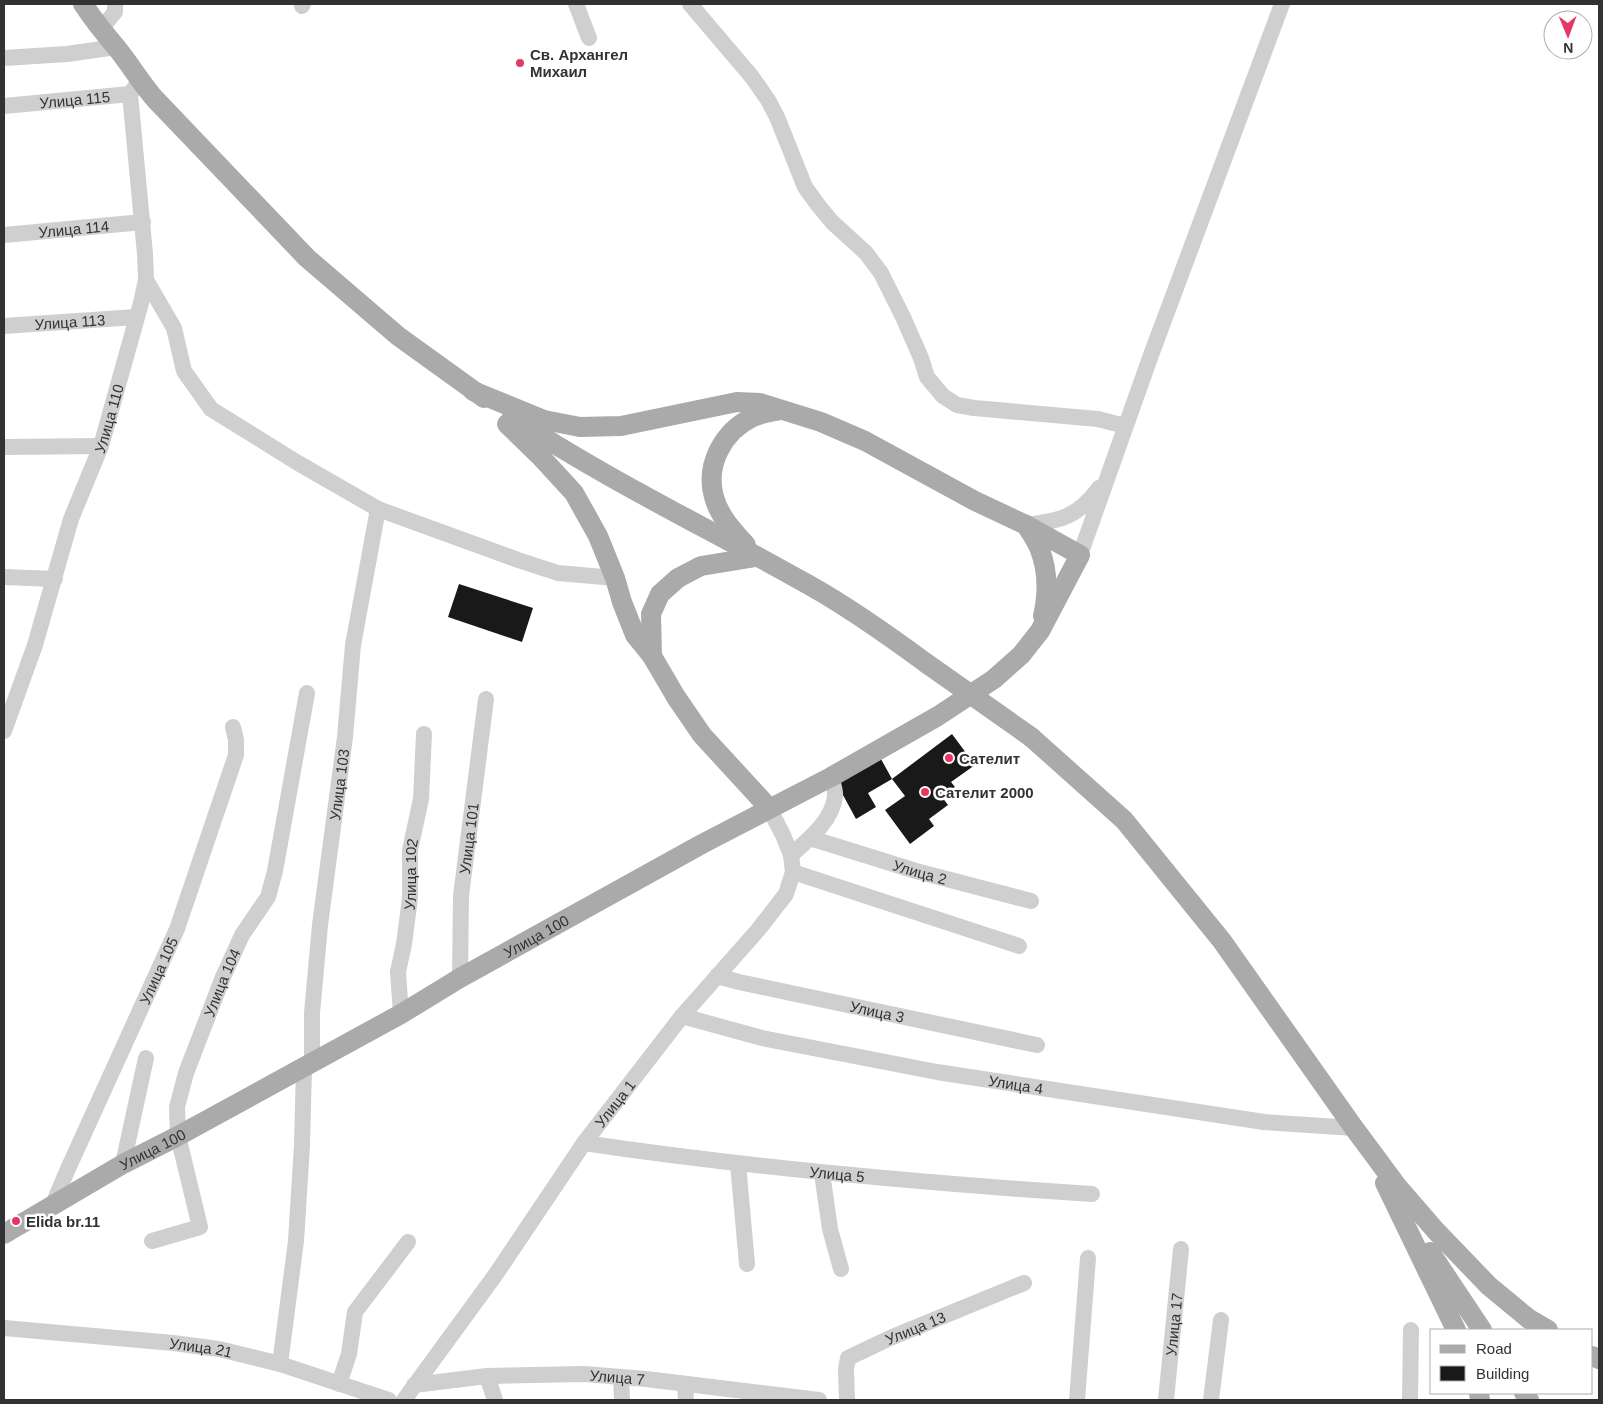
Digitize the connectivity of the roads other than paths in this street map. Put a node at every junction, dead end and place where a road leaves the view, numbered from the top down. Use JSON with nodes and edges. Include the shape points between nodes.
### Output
{"nodes":[{"id":1,"x":83,"y":4,"type":"edge"},
{"id":2,"x":115,"y":4,"type":"edge"},
{"id":3,"x":576,"y":4,"type":"edge"},
{"id":4,"x":690,"y":4,"type":"edge"},
{"id":5,"x":1282,"y":4,"type":"edge"},
{"id":6,"x":100,"y":30,"type":"junction"},
{"id":7,"x":589,"y":38,"type":"dead end"},
{"id":8,"x":116,"y":47,"type":"junction"},
{"id":9,"x":4,"y":58,"type":"edge"},
{"id":10,"x":135,"y":87,"type":"junction"},
{"id":11,"x":4,"y":106,"type":"edge"},
{"id":12,"x":143,"y":222,"type":"junction"},
{"id":13,"x":4,"y":234,"type":"edge"},
{"id":14,"x":146,"y":280,"type":"junction"},
{"id":15,"x":136,"y":317,"type":"junction"},
{"id":16,"x":4,"y":326,"type":"edge"},
{"id":17,"x":473,"y":391,"type":"junction"},
{"id":18,"x":784,"y":409,"type":"junction"},
{"id":19,"x":1125,"y":426,"type":"junction"},
{"id":20,"x":101,"y":446,"type":"junction"},
{"id":21,"x":4,"y":447,"type":"edge"},
{"id":22,"x":1107,"y":476,"type":"junction"},
{"id":23,"x":378,"y":509,"type":"junction"},
{"id":24,"x":1026,"y":525,"type":"junction"},
{"id":25,"x":1080,"y":554,"type":"junction"},
{"id":26,"x":756,"y":556,"type":"junction"},
{"id":27,"x":4,"y":577,"type":"edge"},
{"id":28,"x":615,"y":578,"type":"junction"},
{"id":29,"x":55,"y":579,"type":"junction"},
{"id":30,"x":1040,"y":631,"type":"junction"},
{"id":31,"x":652,"y":656,"type":"junction"},
{"id":32,"x":307,"y":693,"type":"dead end"},
{"id":33,"x":486,"y":699,"type":"dead end"},
{"id":34,"x":233,"y":727,"type":"dead end"},
{"id":35,"x":4,"y":731,"type":"edge"},
{"id":36,"x":424,"y":734,"type":"dead end"},
{"id":37,"x":831,"y":777,"type":"junction"},
{"id":38,"x":769,"y":808,"type":"junction"},
{"id":39,"x":810,"y":838,"type":"junction"},
{"id":40,"x":792,"y":864,"type":"junction"},
{"id":41,"x":1031,"y":901,"type":"dead end"},
{"id":42,"x":1019,"y":946,"type":"dead end"},
{"id":43,"x":717,"y":976,"type":"junction"},
{"id":44,"x":460,"y":978,"type":"junction"},
{"id":45,"x":401,"y":1014,"type":"junction"},
{"id":46,"x":682,"y":1016,"type":"junction"},
{"id":47,"x":1037,"y":1045,"type":"dead end"},
{"id":48,"x":146,"y":1058,"type":"dead end"},
{"id":49,"x":308,"y":1064,"type":"junction"},
{"id":50,"x":1354,"y":1128,"type":"junction"},
{"id":51,"x":178,"y":1136,"type":"junction"},
{"id":52,"x":584,"y":1143,"type":"junction"},
{"id":53,"x":123,"y":1164,"type":"junction"},
{"id":54,"x":738,"y":1164,"type":"junction"},
{"id":55,"x":822,"y":1172,"type":"junction"},
{"id":56,"x":1092,"y":1194,"type":"dead end"},
{"id":57,"x":1392,"y":1197,"type":"junction"},
{"id":58,"x":53,"y":1204,"type":"junction"},
{"id":59,"x":4,"y":1234,"type":"edge"},
{"id":60,"x":152,"y":1240,"type":"dead end"},
{"id":61,"x":408,"y":1242,"type":"dead end"},
{"id":62,"x":1181,"y":1249,"type":"dead end"},
{"id":63,"x":1088,"y":1258,"type":"dead end"},
{"id":64,"x":747,"y":1264,"type":"dead end"},
{"id":65,"x":841,"y":1269,"type":"dead end"},
{"id":66,"x":1024,"y":1283,"type":"dead end"},
{"id":67,"x":1221,"y":1320,"type":"dead end"},
{"id":68,"x":4,"y":1328,"type":"edge"},
{"id":69,"x":1456,"y":1329,"type":"edge"},
{"id":70,"x":1481,"y":1329,"type":"edge"},
{"id":71,"x":1546,"y":1329,"type":"edge"},
{"id":72,"x":1411,"y":1330,"type":"dead end"},
{"id":73,"x":280,"y":1364,"type":"junction"},
{"id":74,"x":487,"y":1376,"type":"junction"},
{"id":75,"x":621,"y":1377,"type":"junction"},
{"id":76,"x":339,"y":1384,"type":"junction"},
{"id":77,"x":414,"y":1385,"type":"junction"},
{"id":78,"x":686,"y":1392,"type":"edge"},
{"id":79,"x":782,"y":1398,"type":"edge"},
{"id":80,"x":390,"y":1400,"type":"edge"},
{"id":81,"x":404,"y":1400,"type":"edge"},
{"id":82,"x":495,"y":1400,"type":"edge"},
{"id":83,"x":622,"y":1400,"type":"edge"},
{"id":84,"x":818,"y":1400,"type":"edge"},
{"id":85,"x":846,"y":1400,"type":"edge"},
{"id":86,"x":1077,"y":1400,"type":"edge"},
{"id":87,"x":1166,"y":1400,"type":"edge"},
{"id":88,"x":1212,"y":1400,"type":"edge"},
{"id":89,"x":1410,"y":1400,"type":"edge"}],
"edges":[{"from":1,"to":6,"type":"main road"},
{"from":2,"to":6,"type":"street","via":[[115,12]]},
{"from":3,"to":7,"type":"street"},
{"from":4,"to":19,"type":"street","via":[[768,100],[805,186],[818,205],[866,253],[881,273],[921,358],[927,378],[944,396],[957,405],[974,408],[1098,419]]},
{"from":5,"to":19,"type":"street"},
{"from":6,"to":8,"type":"main road"},
{"from":8,"to":9,"type":"street"},
{"from":8,"to":10,"type":"main road"},
{"from":10,"to":11,"type":"street","name":"Улица 115"},
{"from":10,"to":12,"type":"street","name":"Улица 110"},
{"from":10,"to":17,"type":"main road","via":[[307,258],[398,336]]},
{"from":12,"to":13,"type":"street","name":"Улица 114"},
{"from":12,"to":14,"type":"street","name":"Улица 110"},
{"from":14,"to":15,"type":"street","name":"Улица 110"},
{"from":14,"to":23,"type":"street","via":[[174,328],[184,371],[211,409]]},
{"from":15,"to":16,"type":"street","name":"Улица 113"},
{"from":15,"to":20,"type":"street","name":"Улица 110"},
{"from":17,"to":18,"type":"main road","via":[[544,420],[580,427],[621,426],[736,402]]},
{"from":17,"to":26,"type":"main road","via":[[550,442]]},
{"from":17,"to":28,"type":"main road","via":[[574,493],[598,536]]},
{"from":18,"to":24,"type":"main road","via":[[866,441]]},
{"from":18,"to":26,"type":"main road","via":[[754,416],[734,431],[716,453],[711,476],[714,498],[728,525]]},
{"from":19,"to":22,"type":"street"},
{"from":20,"to":21,"type":"street"},
{"from":20,"to":29,"type":"street","name":"Улица 110","via":[[71,519]]},
{"from":22,"to":24,"type":"street","via":[[1088,502],[1070,515],[1053,522]]},
{"from":22,"to":25,"type":"street"},
{"from":23,"to":28,"type":"street","via":[[558,573]]},
{"from":23,"to":49,"type":"street","name":"Улица 103","via":[[353,645],[345,737],[320,925]]},
{"from":24,"to":25,"type":"main road"},
{"from":24,"to":30,"type":"main road","via":[[1040,550],[1045,571],[1048,595]]},
{"from":25,"to":30,"type":"main road","name":"Улица 100"},
{"from":26,"to":31,"type":"main road","via":[[701,566],[678,578],[660,594],[651,614]]},
{"from":26,"to":50,"type":"main road","bridge":true,"via":[[868,621],[1032,737],[1124,820],[1222,941]]},
{"from":27,"to":29,"type":"street"},
{"from":28,"to":31,"type":"main road","via":[[635,635]]},
{"from":29,"to":35,"type":"street","name":"Улица 110"},
{"from":30,"to":37,"type":"main road","name":"Улица 100","via":[[1022,655],[994,679],[938,716]]},
{"from":31,"to":38,"type":"main road","via":[[702,735]]},
{"from":32,"to":51,"type":"street","name":"Улица 104","via":[[268,897],[242,935],[186,1073],[177,1107]]},
{"from":33,"to":44,"type":"street","name":"Улица 101","via":[[461,896]]},
{"from":34,"to":58,"type":"street","name":"Улица 105","via":[[236,755],[177,929]]},
{"from":36,"to":45,"type":"street","name":"Улица 102","via":[[421,799],[410,850],[410,898],[398,972]]},
{"from":37,"to":38,"type":"main road","name":"Улица 100"},
{"from":37,"to":39,"type":"street","via":[[836,794],[832,810]]},
{"from":38,"to":40,"type":"street","via":[[783,834]]},
{"from":38,"to":44,"type":"main road","name":"Улица 100"},
{"from":39,"to":40,"type":"street"},
{"from":39,"to":41,"type":"street","name":"Улица 2","via":[[916,871]]},
{"from":40,"to":42,"type":"street"},
{"from":40,"to":43,"type":"street","name":"Улица 1","via":[[786,894]]},
{"from":43,"to":46,"type":"street","name":"Улица 1"},
{"from":43,"to":47,"type":"street","name":"Улица 3"},
{"from":44,"to":45,"type":"main road","name":"Улица 100"},
{"from":45,"to":49,"type":"main road","name":"Улица 100"},
{"from":46,"to":50,"type":"street","name":"Улица 4","via":[[762,1038],[946,1074],[1264,1122]]},
{"from":46,"to":52,"type":"street","name":"Улица 1"},
{"from":48,"to":53,"type":"street"},
{"from":49,"to":51,"type":"main road","name":"Улица 100"},
{"from":49,"to":73,"type":"street","via":[[296,1241]]},
{"from":50,"to":57,"type":"main road"},
{"from":50,"to":71,"type":"main road","via":[[1436,1232],[1489,1286]]},
{"from":51,"to":53,"type":"main road","name":"Улица 100"},
{"from":51,"to":60,"type":"street","name":"Улица 104","via":[[200,1227]]},
{"from":52,"to":54,"type":"street","name":"Улица 5"},
{"from":52,"to":77,"type":"street","name":"Улица 1","via":[[496,1274]]},
{"from":53,"to":58,"type":"main road","name":"Улица 100"},
{"from":54,"to":55,"type":"street","name":"Улица 5"},
{"from":54,"to":64,"type":"street"},
{"from":55,"to":56,"type":"street","name":"Улица 5"},
{"from":55,"to":65,"type":"street","via":[[830,1229]]},
{"from":57,"to":69,"type":"main road"},
{"from":57,"to":70,"type":"main road"},
{"from":58,"to":59,"type":"main road","name":"Улица 100"},
{"from":61,"to":76,"type":"street","via":[[355,1312],[349,1354]]},
{"from":62,"to":87,"type":"street","name":"Улица 17"},
{"from":63,"to":86,"type":"street"},
{"from":66,"to":85,"type":"street","name":"Улица 13","via":[[848,1358]]},
{"from":67,"to":88,"type":"street"},
{"from":68,"to":73,"type":"street","name":"Улица 21","via":[[219,1349]]},
{"from":72,"to":89,"type":"street"},
{"from":73,"to":76,"type":"street","name":"Улица 21"},
{"from":74,"to":75,"type":"street","name":"Улица 7","via":[[584,1374]]},
{"from":74,"to":77,"type":"street","name":"Улица 7"},
{"from":74,"to":82,"type":"street"},
{"from":75,"to":78,"type":"street","name":"Улица 7"},
{"from":75,"to":83,"type":"street"},
{"from":76,"to":80,"type":"street","name":"Улица 21"},
{"from":77,"to":81,"type":"street","name":"Улица 1"},
{"from":78,"to":79,"type":"street","name":"Улица 7"},
{"from":79,"to":84,"type":"street","name":"Улица 7"}]}
